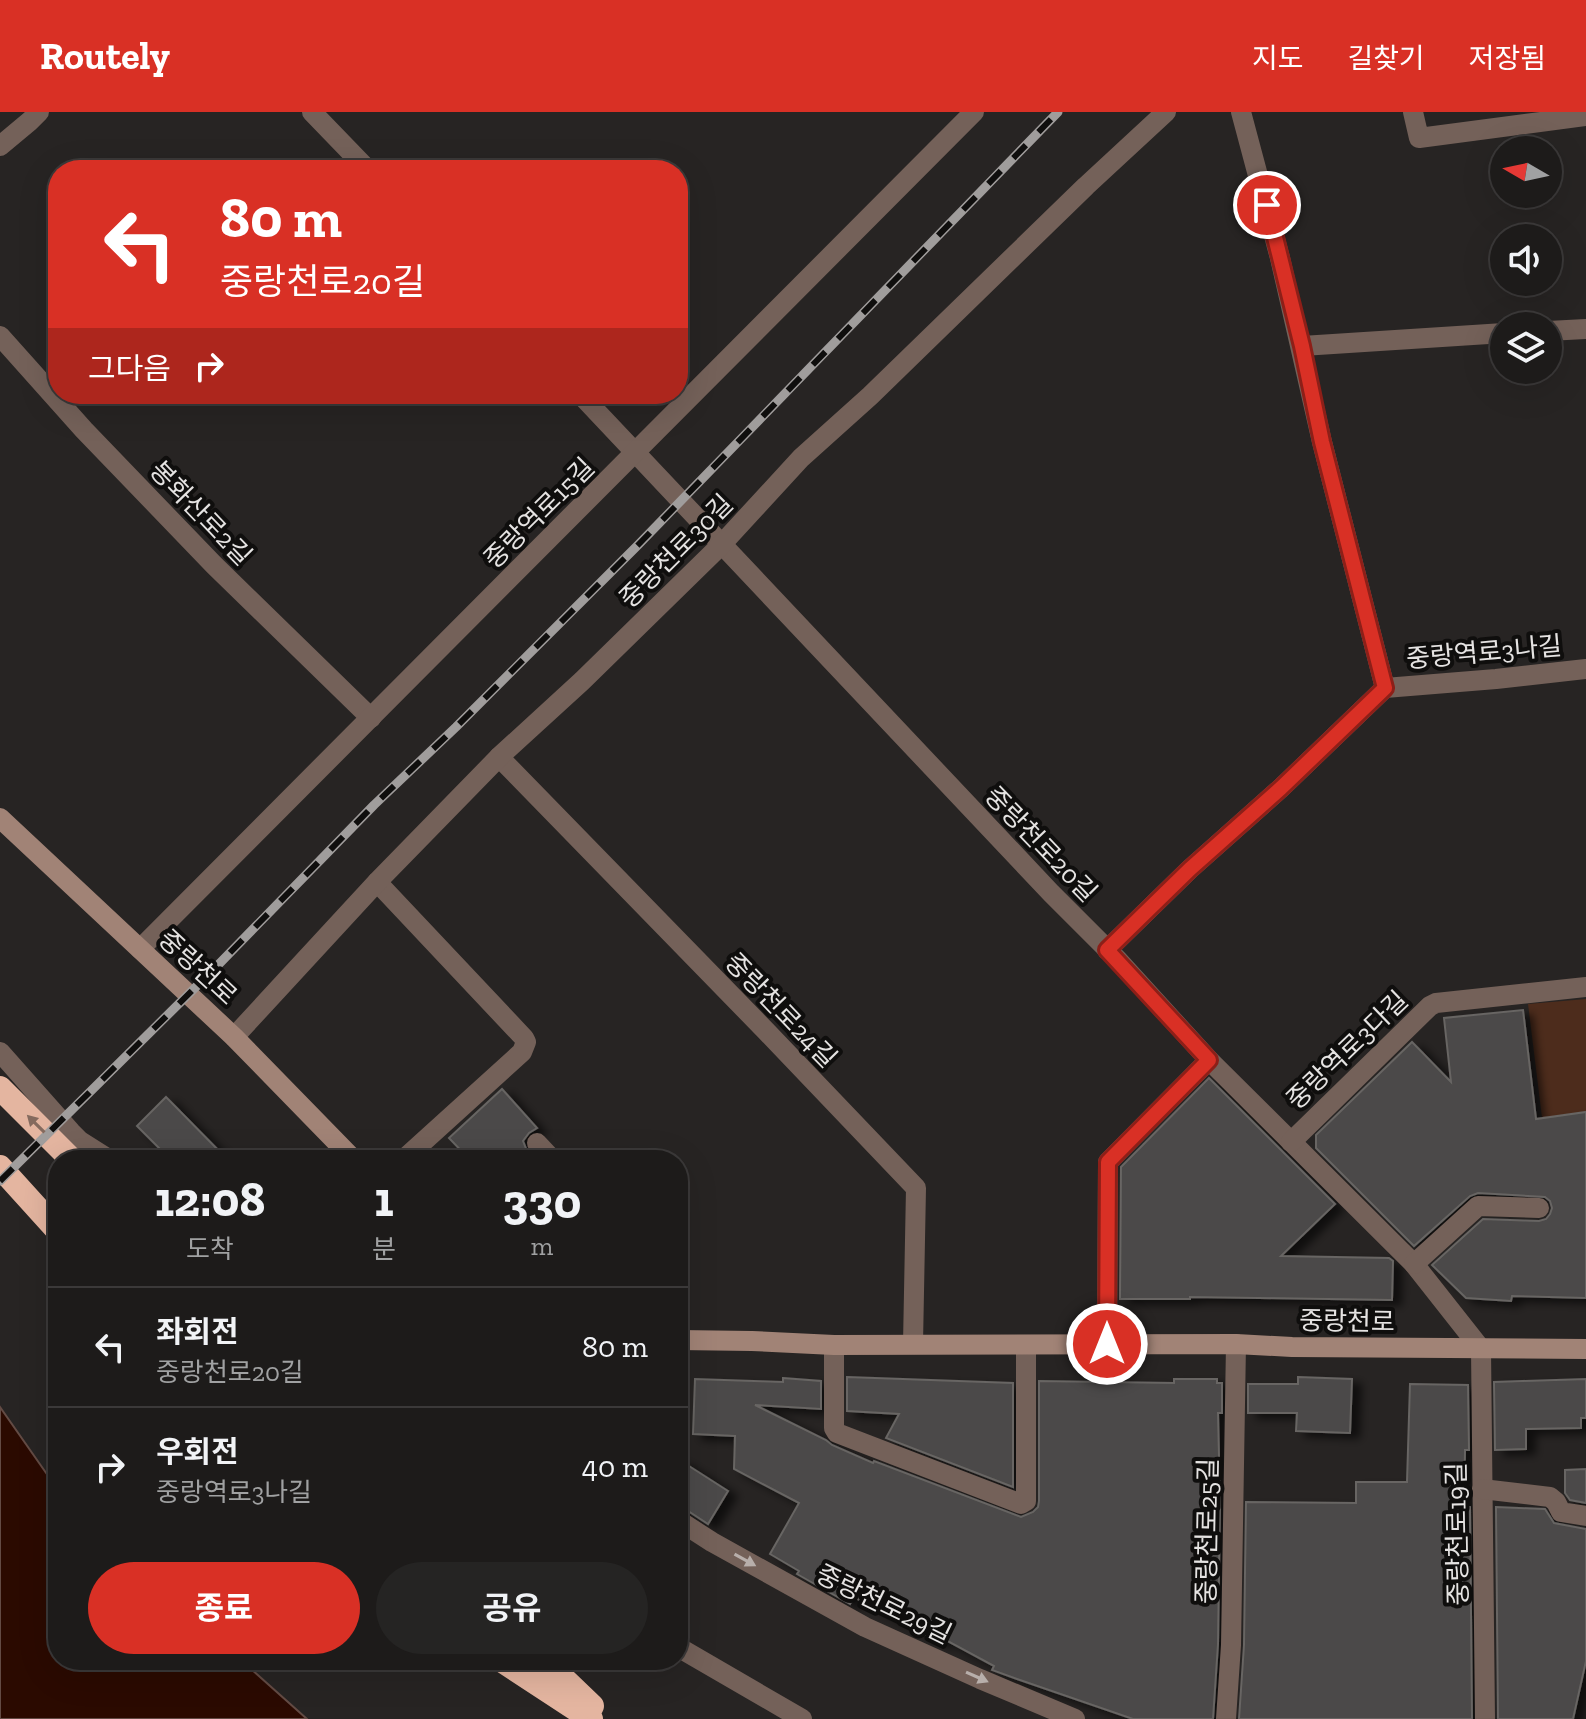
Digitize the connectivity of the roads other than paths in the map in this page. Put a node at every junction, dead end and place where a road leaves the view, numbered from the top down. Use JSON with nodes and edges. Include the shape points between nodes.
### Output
{"nodes":[{"id":1,"x":39,"y":112,"type":"edge"},
{"id":2,"x":312,"y":112,"type":"edge"},
{"id":3,"x":974,"y":112,"type":"edge"},
{"id":4,"x":1166,"y":112,"type":"edge"},
{"id":5,"x":1241,"y":112,"type":"edge"},
{"id":6,"x":1413,"y":112,"type":"edge"},
{"id":7,"x":1586,"y":116,"type":"edge"},
{"id":8,"x":0,"y":146,"type":"edge"},
{"id":9,"x":358,"y":160,"type":"edge"},
{"id":10,"x":1586,"y":329,"type":"edge"},
{"id":11,"x":1562,"y":330,"type":"edge"},
{"id":12,"x":1490,"y":334,"type":"edge"},
{"id":13,"x":0,"y":336,"type":"edge"},
{"id":14,"x":1302,"y":346,"type":"junction"},
{"id":15,"x":48,"y":390,"type":"edge"},
{"id":16,"x":688,"y":401,"type":"edge"},
{"id":17,"x":61,"y":404,"type":"edge"},
{"id":18,"x":589,"y":404,"type":"edge"},
{"id":19,"x":685,"y":404,"type":"edge"},
{"id":20,"x":636,"y":453,"type":"junction"},
{"id":21,"x":721,"y":545,"type":"junction"},
{"id":22,"x":1586,"y":669,"type":"edge"},
{"id":23,"x":1385,"y":688,"type":"junction"},
{"id":24,"x":371,"y":718,"type":"junction"},
{"id":25,"x":499,"y":757,"type":"junction"},
{"id":26,"x":0,"y":818,"type":"edge"},
{"id":27,"x":377,"y":882,"type":"junction"},
{"id":28,"x":140,"y":949,"type":"junction"},
{"id":29,"x":1107,"y":950,"type":"junction"},
{"id":30,"x":1586,"y":987,"type":"edge"},
{"id":31,"x":234,"y":1037,"type":"junction"},
{"id":32,"x":0,"y":1052,"type":"edge"},
{"id":33,"x":1209,"y":1060,"type":"junction"},
{"id":34,"x":0,"y":1088,"type":"edge"},
{"id":35,"x":1291,"y":1142,"type":"junction"},
{"id":36,"x":537,"y":1143,"type":"dead end"},
{"id":37,"x":62,"y":1150,"type":"edge"},
{"id":38,"x":94,"y":1150,"type":"edge"},
{"id":39,"x":344,"y":1150,"type":"edge"},
{"id":40,"x":414,"y":1150,"type":"edge"},
{"id":41,"x":544,"y":1150,"type":"edge"},
{"id":42,"x":0,"y":1167,"type":"edge"},
{"id":43,"x":1539,"y":1208,"type":"dead end"},
{"id":44,"x":48,"y":1220,"type":"edge"},
{"id":45,"x":1414,"y":1264,"type":"junction"},
{"id":46,"x":688,"y":1340,"type":"edge"},
{"id":47,"x":913,"y":1344,"type":"junction"},
{"id":48,"x":1107,"y":1344,"type":"junction"},
{"id":49,"x":1236,"y":1344,"type":"junction"},
{"id":50,"x":834,"y":1345,"type":"junction"},
{"id":51,"x":1026,"y":1345,"type":"junction"},
{"id":52,"x":1481,"y":1349,"type":"junction"},
{"id":53,"x":1586,"y":1349,"type":"edge"},
{"id":54,"x":1482,"y":1489,"type":"junction"},
{"id":55,"x":1586,"y":1516,"type":"edge"},
{"id":56,"x":688,"y":1526,"type":"edge"},
{"id":57,"x":688,"y":1653,"type":"edge"},
{"id":58,"x":516,"y":1670,"type":"edge"},
{"id":59,"x":555,"y":1670,"type":"edge"},
{"id":60,"x":591,"y":1719,"type":"edge"},
{"id":61,"x":606,"y":1719,"type":"edge"},
{"id":62,"x":802,"y":1719,"type":"edge"},
{"id":63,"x":1075,"y":1719,"type":"edge"},
{"id":64,"x":1226,"y":1719,"type":"edge"},
{"id":65,"x":1485,"y":1719,"type":"edge"}],
"edges":[{"from":1,"to":8,"type":"street"},
{"from":2,"to":9,"type":"street"},
{"from":3,"to":16,"type":"street","name":"중랑역로15길"},
{"from":4,"to":21,"type":"street","name":"중랑천로30길","via":[[801,458]]},
{"from":5,"to":14,"type":"street"},
{"from":6,"to":7,"type":"street","via":[[1419,138]]},
{"from":10,"to":11,"type":"street"},
{"from":12,"to":14,"type":"street"},
{"from":13,"to":15,"type":"street","name":"봉화산로2길"},
{"from":14,"to":23,"type":"street"},
{"from":17,"to":24,"type":"street","name":"봉화산로2길","via":[[214,565]]},
{"from":18,"to":20,"type":"street","name":"중랑천로20길"},
{"from":19,"to":20,"type":"street","name":"중랑역로15길"},
{"from":20,"to":21,"type":"street","name":"중랑천로20길"},
{"from":20,"to":24,"type":"street","name":"중랑역로15길"},
{"from":21,"to":25,"type":"street","name":"중랑천로30길"},
{"from":21,"to":29,"type":"street","name":"중랑천로20길"},
{"from":22,"to":23,"type":"street","name":"중랑역로3나길"},
{"from":23,"to":29,"type":"street","name":"중랑역로3나길"},
{"from":24,"to":28,"type":"street","name":"중랑역로15길"},
{"from":25,"to":27,"type":"street","name":"중랑천로30길"},
{"from":25,"to":47,"type":"street","name":"중랑천로24길","via":[[916,1188]]},
{"from":26,"to":28,"type":"main road","name":"중랑천로"},
{"from":27,"to":31,"type":"street","name":"중랑천로30길"},
{"from":27,"to":40,"type":"street","via":[[526,1042],[522,1052]]},
{"from":28,"to":31,"type":"main road","name":"중랑천로"},
{"from":29,"to":33,"type":"street","name":"중랑천로20길"},
{"from":30,"to":35,"type":"street","name":"중랑역로3다길","via":[[1430,1006]]},
{"from":31,"to":39,"type":"main road","name":"중랑천로"},
{"from":32,"to":38,"type":"street","via":[[71,1132]]},
{"from":33,"to":35,"type":"street","name":"중랑천로20길"},
{"from":33,"to":48,"type":"street","via":[[1108,1162]]},
{"from":37,"to":34,"type":"highway","one_way":true},
{"from":35,"to":45,"type":"street","name":"중랑천로20길"},
{"from":36,"to":41,"type":"street"},
{"from":42,"to":44,"type":"highway"},
{"from":43,"to":45,"type":"street","via":[[1478,1206]]},
{"from":45,"to":52,"type":"street","name":"중랑천로20길"},
{"from":46,"to":50,"type":"main road","name":"중랑천로"},
{"from":47,"to":50,"type":"main road","name":"중랑천로"},
{"from":47,"to":51,"type":"main road","name":"중랑천로"},
{"from":48,"to":49,"type":"main road","name":"중랑천로"},
{"from":48,"to":51,"type":"main road","name":"중랑천로"},
{"from":49,"to":52,"type":"main road","name":"중랑천로"},
{"from":49,"to":64,"type":"street","name":"중랑천로25길"},
{"from":50,"to":51,"type":"street","via":[[837,1433],[1021,1504],[1026,1501]]},
{"from":52,"to":53,"type":"main road","name":"중랑천로"},
{"from":52,"to":54,"type":"street","name":"중랑천로19길"},
{"from":54,"to":55,"type":"street","via":[[1550,1497],[1561,1512]]},
{"from":54,"to":65,"type":"street","name":"중랑천로19길"},
{"from":56,"to":63,"type":"street","name":"중랑천로29길","one_way":true,"via":[[865,1627]]},
{"from":57,"to":62,"type":"street"},
{"from":58,"to":60,"type":"highway"},
{"from":59,"to":61,"type":"highway"}]}
